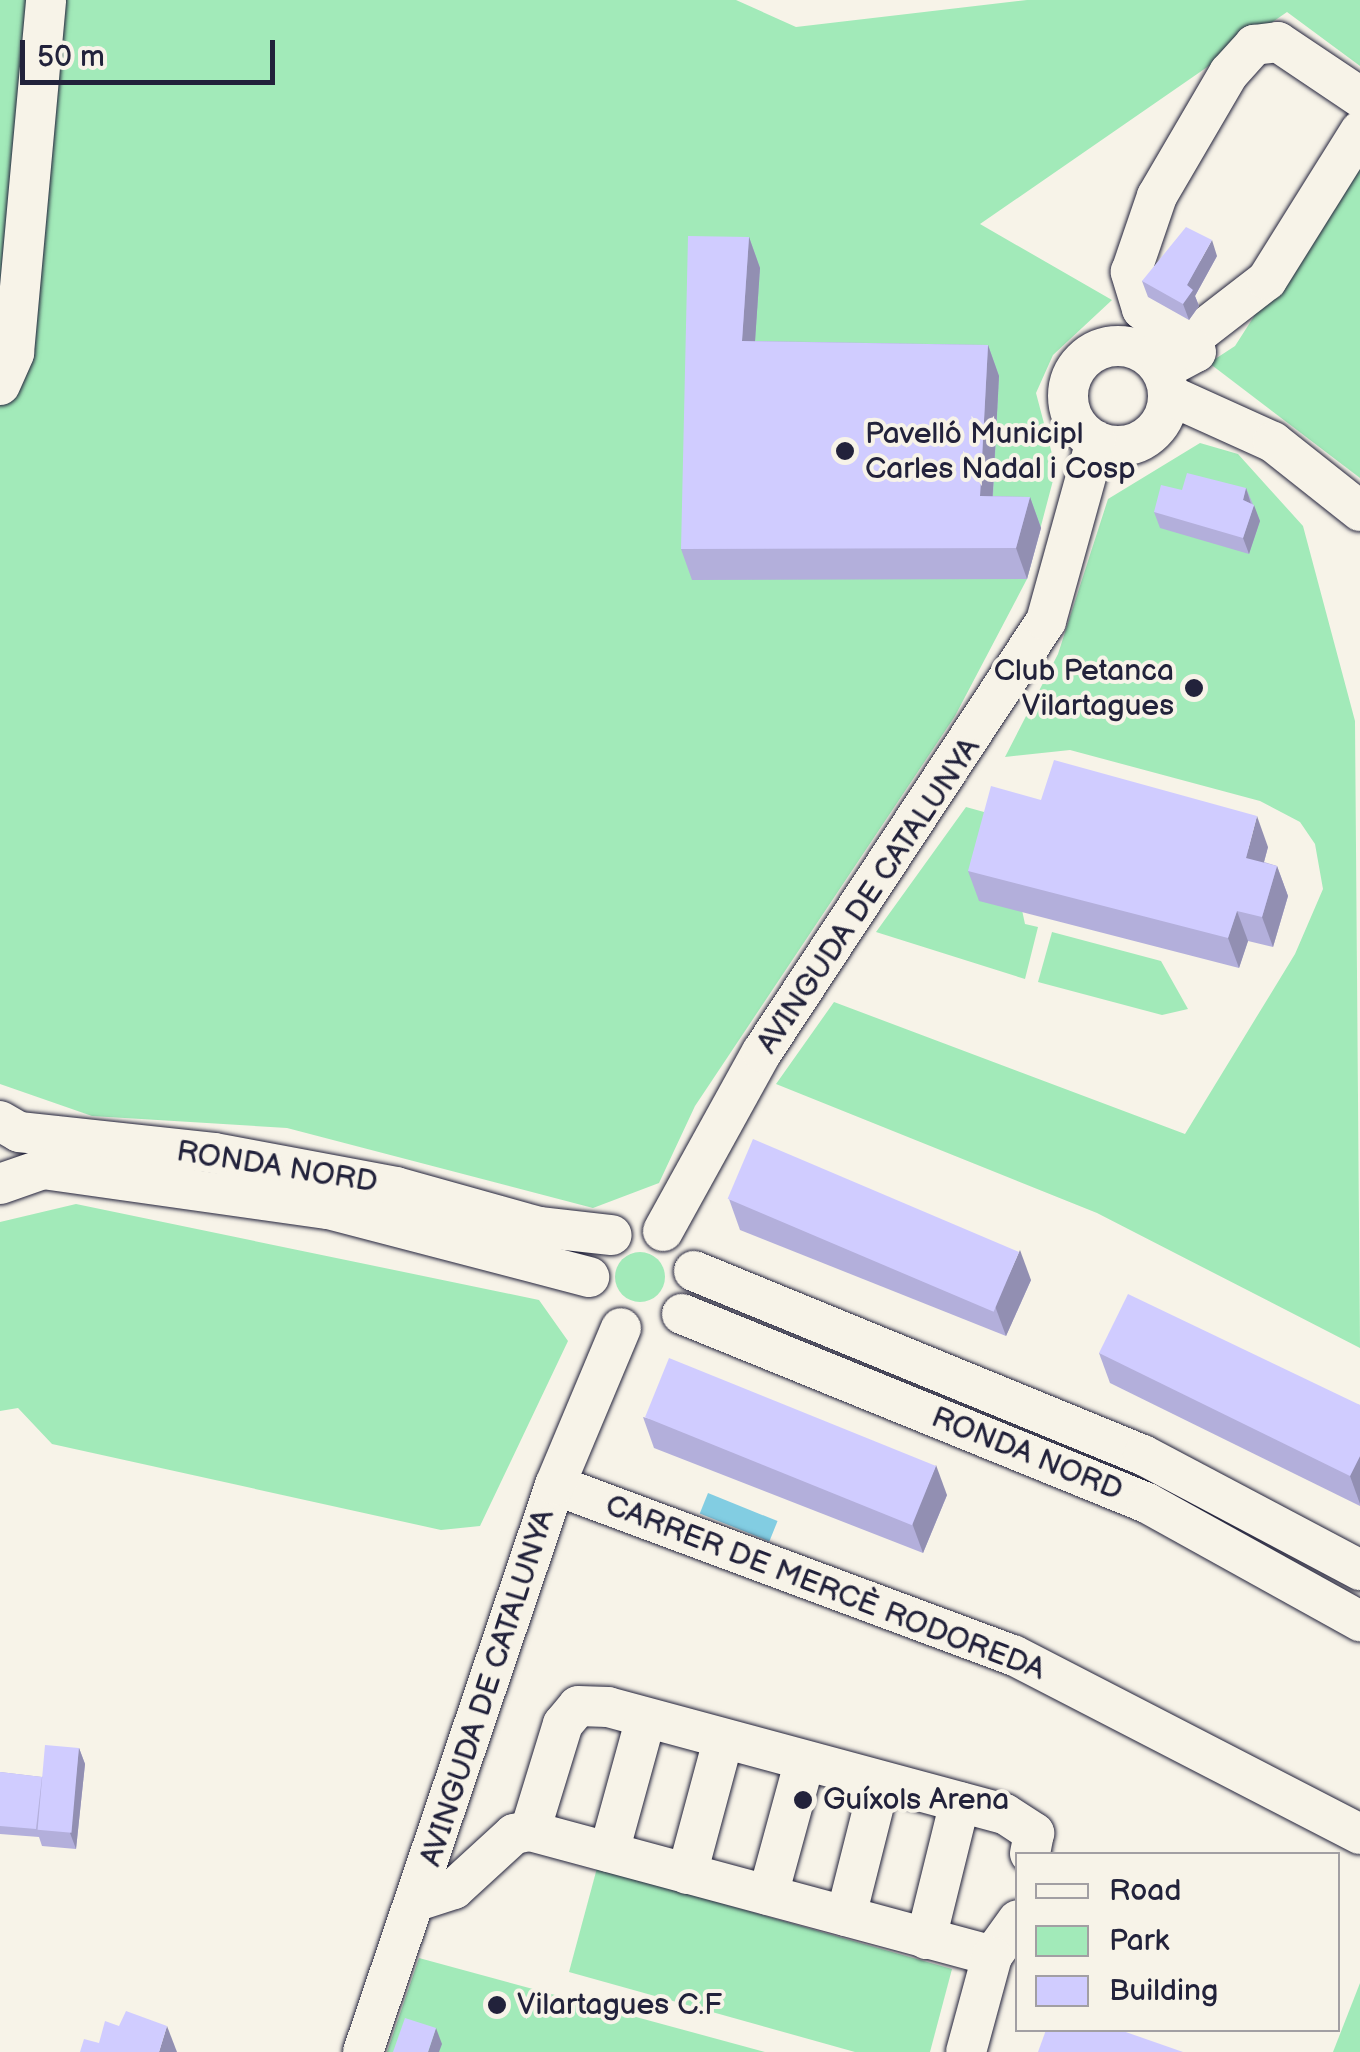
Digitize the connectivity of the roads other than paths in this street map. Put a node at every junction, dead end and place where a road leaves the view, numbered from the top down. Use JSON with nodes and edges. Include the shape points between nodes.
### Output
{"nodes":[{"id":1,"x":46,"y":0,"type":"edge"},
{"id":2,"x":1360,"y":97,"type":"edge"},
{"id":3,"x":1360,"y":132,"type":"edge"},
{"id":4,"x":1142,"y":309,"type":"junction"},
{"id":5,"x":1095,"y":350,"type":"junction"},
{"id":6,"x":1168,"y":366,"type":"junction"},
{"id":7,"x":0,"y":385,"type":"edge"},
{"id":8,"x":1096,"y":441,"type":"junction"},
{"id":9,"x":1360,"y":510,"type":"edge"},
{"id":10,"x":0,"y":1121,"type":"edge"},
{"id":11,"x":0,"y":1184,"type":"edge"},
{"id":12,"x":663,"y":1231,"type":"junction"},
{"id":13,"x":612,"y":1236,"type":"junction"},
{"id":14,"x":694,"y":1272,"type":"junction"},
{"id":15,"x":589,"y":1277,"type":"junction"},
{"id":16,"x":682,"y":1314,"type":"junction"},
{"id":17,"x":621,"y":1328,"type":"junction"},
{"id":18,"x":555,"y":1484,"type":"junction"},
{"id":19,"x":1360,"y":1570,"type":"edge"},
{"id":20,"x":1360,"y":1620,"type":"edge"},
{"id":21,"x":646,"y":1718,"type":"junction"},
{"id":22,"x":723,"y":1741,"type":"junction"},
{"id":23,"x":804,"y":1763,"type":"junction"},
{"id":24,"x":880,"y":1782,"type":"junction"},
{"id":25,"x":960,"y":1802,"type":"junction"},
{"id":26,"x":530,"y":1831,"type":"junction"},
{"id":27,"x":1360,"y":1834,"type":"edge"},
{"id":28,"x":609,"y":1852,"type":"junction"},
{"id":29,"x":1030,"y":1852,"type":"edge"},
{"id":30,"x":687,"y":1874,"type":"junction"},
{"id":31,"x":768,"y":1896,"type":"junction"},
{"id":32,"x":418,"y":1901,"type":"junction"},
{"id":33,"x":846,"y":1916,"type":"junction"},
{"id":34,"x":1015,"y":1924,"type":"edge"},
{"id":35,"x":926,"y":1938,"type":"junction"},
{"id":36,"x":992,"y":1956,"type":"junction"},
{"id":37,"x":363,"y":2052,"type":"edge"},
{"id":38,"x":966,"y":2052,"type":"edge"}],
"edges":[{"from":1,"to":7,"type":"street","via":[[14,353]]},
{"from":2,"to":4,"type":"street","via":[[1278,42],[1254,45],[1157,196],[1131,272]]},
{"from":3,"to":6,"type":"street","via":[[1267,280]]},
{"from":4,"to":5,"type":"street","via":[[1124,313]]},
{"from":4,"to":6,"type":"street"},
{"from":5,"to":6,"type":"street","via":[[1144,352]]},
{"from":5,"to":8,"type":"street","via":[[1074,369],[1067,396],[1075,423]]},
{"from":6,"to":8,"type":"street","via":[[1145,438]]},
{"from":6,"to":9,"type":"street"},
{"from":8,"to":12,"type":"street","name":"AVINGUDA DE CATALUNYA","via":[[1046,621],[762,1052]]},
{"from":10,"to":13,"type":"street","name":"RONDA NORD","via":[[19,1132],[378,1183],[539,1226]]},
{"from":11,"to":15,"type":"street","name":"RONDA NORD","via":[[43,1169],[328,1209]]},
{"from":12,"to":13,"type":"street","name":"RONDA NORD"},
{"from":12,"to":14,"type":"street"},
{"from":13,"to":15,"type":"street"},
{"from":14,"to":16,"type":"street"},
{"from":14,"to":19,"type":"street","name":"RONDA NORD","via":[[1143,1454]]},
{"from":15,"to":17,"type":"street","via":[[598,1307]]},
{"from":16,"to":17,"type":"street","via":[[654,1330]]},
{"from":16,"to":20,"type":"street","name":"RONDA NORD","via":[[1147,1503]]},
{"from":17,"to":18,"type":"street","name":"AVINGUDA DE CATALUNYA"},
{"from":18,"to":27,"type":"street","name":"CARRER DE MERCÈ RODOREDA","via":[[1013,1655]]},
{"from":18,"to":32,"type":"street","name":"AVINGUDA DE CATALUNYA"},
{"from":21,"to":22,"type":"street"},
{"from":21,"to":26,"type":"street","via":[[578,1706],[562,1724]]},
{"from":21,"to":28,"type":"street"},
{"from":22,"to":23,"type":"street"},
{"from":22,"to":30,"type":"street"},
{"from":23,"to":24,"type":"street"},
{"from":23,"to":31,"type":"street"},
{"from":24,"to":25,"type":"street"},
{"from":24,"to":33,"type":"street"},
{"from":25,"to":29,"type":"street","via":[[1026,1821]]},
{"from":25,"to":35,"type":"street"},
{"from":26,"to":28,"type":"street"},
{"from":26,"to":32,"type":"street","via":[[514,1834],[454,1890]]},
{"from":28,"to":30,"type":"street"},
{"from":30,"to":31,"type":"street"},
{"from":31,"to":33,"type":"street"},
{"from":32,"to":37,"type":"street","name":"AVINGUDA DE CATALUNYA"},
{"from":33,"to":35,"type":"street"},
{"from":34,"to":36,"type":"street"},
{"from":35,"to":36,"type":"street"},
{"from":36,"to":38,"type":"street"}]}
